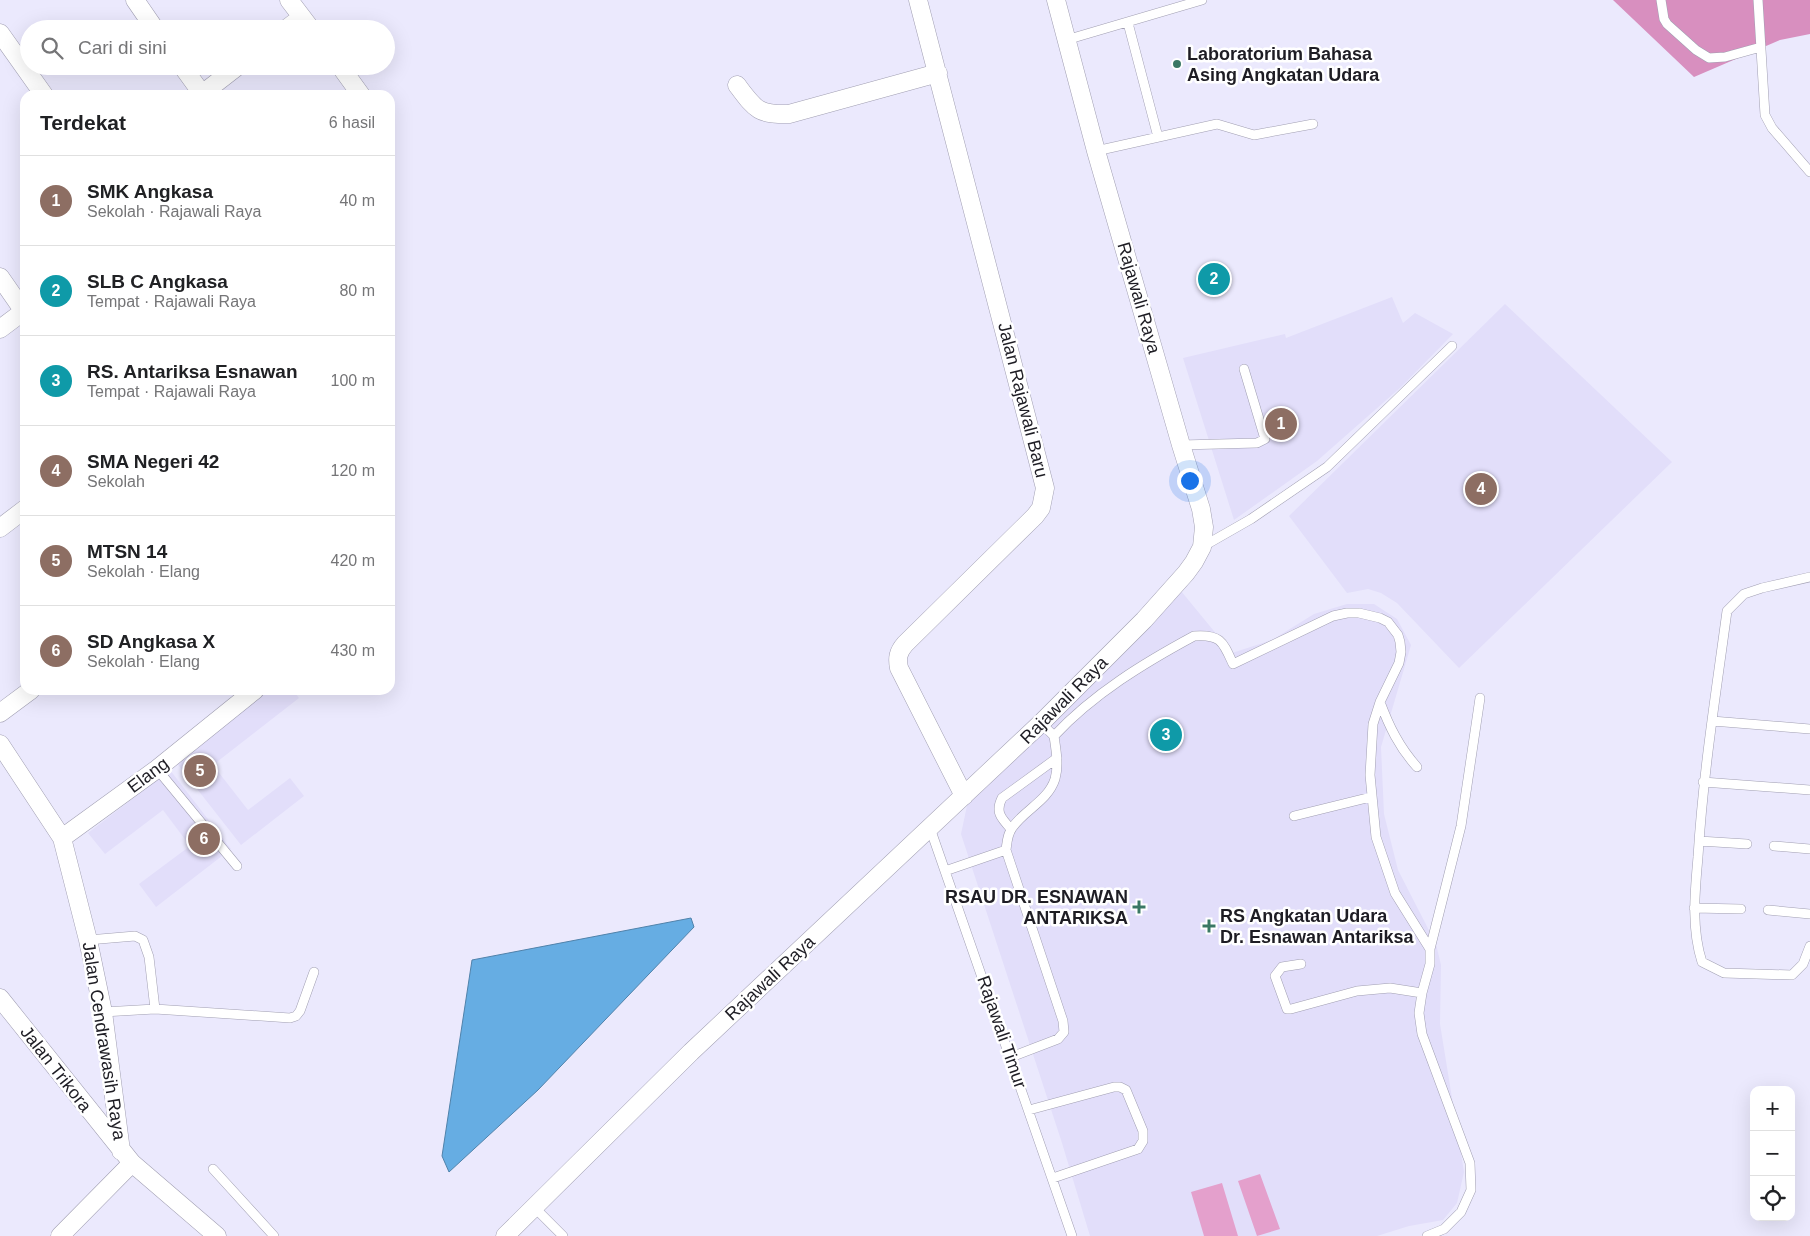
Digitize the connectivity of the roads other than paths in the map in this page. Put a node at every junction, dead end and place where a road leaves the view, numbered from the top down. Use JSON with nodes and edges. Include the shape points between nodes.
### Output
{"nodes":[{"id":1,"x":135,"y":0,"type":"edge"},
{"id":2,"x":289,"y":0,"type":"edge"},
{"id":3,"x":918,"y":0,"type":"edge"},
{"id":4,"x":1056,"y":0,"type":"edge"},
{"id":5,"x":1202,"y":0,"type":"edge"},
{"id":6,"x":1661,"y":0,"type":"edge"},
{"id":7,"x":1758,"y":0,"type":"edge"},
{"id":8,"x":149,"y":20,"type":"edge"},
{"id":9,"x":305,"y":20,"type":"edge"},
{"id":10,"x":1128,"y":23,"type":"junction"},
{"id":11,"x":0,"y":33,"type":"edge"},
{"id":12,"x":1066,"y":40,"type":"junction"},
{"id":13,"x":1760,"y":47,"type":"junction"},
{"id":14,"x":20,"y":61,"type":"edge"},
{"id":15,"x":938,"y":74,"type":"junction"},
{"id":16,"x":30,"y":75,"type":"edge"},
{"id":17,"x":188,"y":75,"type":"edge"},
{"id":18,"x":226,"y":75,"type":"edge"},
{"id":19,"x":347,"y":75,"type":"edge"},
{"id":20,"x":737,"y":85,"type":"dead end"},
{"id":21,"x":40,"y":90,"type":"edge"},
{"id":22,"x":199,"y":90,"type":"edge"},
{"id":23,"x":207,"y":90,"type":"edge"},
{"id":24,"x":357,"y":90,"type":"edge"},
{"id":25,"x":1313,"y":124,"type":"dead end"},
{"id":26,"x":1158,"y":137,"type":"junction"},
{"id":27,"x":1096,"y":151,"type":"junction"},
{"id":28,"x":1810,"y":172,"type":"edge"},
{"id":29,"x":0,"y":278,"type":"edge"},
{"id":30,"x":20,"y":306,"type":"edge"},
{"id":31,"x":20,"y":315,"type":"edge"},
{"id":32,"x":0,"y":329,"type":"edge"},
{"id":33,"x":1452,"y":346,"type":"dead end"},
{"id":34,"x":1244,"y":369,"type":"dead end"},
{"id":35,"x":1181,"y":445,"type":"junction"},
{"id":36,"x":20,"y":513,"type":"edge"},
{"id":37,"x":0,"y":528,"type":"edge"},
{"id":38,"x":1202,"y":547,"type":"junction"},
{"id":39,"x":1810,"y":577,"type":"edge"},
{"id":40,"x":24,"y":695,"type":"edge"},
{"id":41,"x":249,"y":695,"type":"edge"},
{"id":42,"x":1480,"y":698,"type":"dead end"},
{"id":43,"x":1380,"y":702,"type":"junction"},
{"id":44,"x":0,"y":713,"type":"edge"},
{"id":45,"x":1712,"y":721,"type":"junction"},
{"id":46,"x":1041,"y":723,"type":"junction"},
{"id":47,"x":1810,"y":729,"type":"edge"},
{"id":48,"x":1054,"y":736,"type":"junction"},
{"id":49,"x":0,"y":744,"type":"edge"},
{"id":50,"x":1057,"y":758,"type":"junction"},
{"id":51,"x":1417,"y":767,"type":"dead end"},
{"id":52,"x":157,"y":769,"type":"junction"},
{"id":53,"x":1703,"y":782,"type":"junction"},
{"id":54,"x":1810,"y":790,"type":"edge"},
{"id":55,"x":964,"y":796,"type":"junction"},
{"id":56,"x":1371,"y":798,"type":"junction"},
{"id":57,"x":1294,"y":816,"type":"dead end"},
{"id":58,"x":930,"y":828,"type":"junction"},
{"id":59,"x":1011,"y":829,"type":"junction"},
{"id":60,"x":62,"y":838,"type":"junction"},
{"id":61,"x":1699,"y":840,"type":"junction"},
{"id":62,"x":1748,"y":844,"type":"dead end"},
{"id":63,"x":1774,"y":846,"type":"dead end"},
{"id":64,"x":1006,"y":850,"type":"junction"},
{"id":65,"x":1810,"y":850,"type":"edge"},
{"id":66,"x":237,"y":866,"type":"dead end"},
{"id":67,"x":945,"y":871,"type":"junction"},
{"id":68,"x":1694,"y":908,"type":"junction"},
{"id":69,"x":1741,"y":909,"type":"dead end"},
{"id":70,"x":1768,"y":910,"type":"dead end"},
{"id":71,"x":1810,"y":914,"type":"edge"},
{"id":72,"x":88,"y":940,"type":"junction"},
{"id":73,"x":1810,"y":946,"type":"edge"},
{"id":74,"x":1430,"y":949,"type":"junction"},
{"id":75,"x":1301,"y":964,"type":"dead end"},
{"id":76,"x":314,"y":972,"type":"dead end"},
{"id":77,"x":1422,"y":993,"type":"junction"},
{"id":78,"x":0,"y":998,"type":"edge"},
{"id":79,"x":155,"y":1009,"type":"junction"},
{"id":80,"x":103,"y":1012,"type":"junction"},
{"id":81,"x":1011,"y":1057,"type":"junction"},
{"id":82,"x":1029,"y":1110,"type":"junction"},
{"id":83,"x":127,"y":1157,"type":"junction"},
{"id":84,"x":213,"y":1169,"type":"dead end"},
{"id":85,"x":1053,"y":1178,"type":"junction"},
{"id":86,"x":535,"y":1208,"type":"junction"},
{"id":87,"x":213,"y":1235,"type":"edge"},
{"id":88,"x":60,"y":1236,"type":"edge"},
{"id":89,"x":274,"y":1236,"type":"edge"},
{"id":90,"x":505,"y":1236,"type":"edge"},
{"id":91,"x":563,"y":1236,"type":"edge"},
{"id":92,"x":1072,"y":1236,"type":"edge"},
{"id":93,"x":1427,"y":1236,"type":"edge"}],
"edges":[{"from":1,"to":8,"type":"street"},
{"from":2,"to":9,"type":"street"},
{"from":3,"to":15,"type":"street","name":"Jalan Rajawali Baru"},
{"from":4,"to":12,"type":"street","name":"Rajawali Raya"},
{"from":5,"to":10,"type":"lane"},
{"from":6,"to":13,"type":"lane","via":[[1667,24],[1702,55],[1716,59]]},
{"from":7,"to":13,"type":"lane"},
{"from":10,"to":12,"type":"lane"},
{"from":10,"to":26,"type":"lane"},
{"from":11,"to":14,"type":"street"},
{"from":12,"to":27,"type":"street","name":"Rajawali Raya"},
{"from":13,"to":28,"type":"lane","via":[[1765,115],[1772,128]]},
{"from":15,"to":20,"type":"street","via":[[789,114],[758,110]]},
{"from":15,"to":55,"type":"street","name":"Jalan Rajawali Baru","via":[[1045,488],[1041,508],[1035,516],[899,652],[899,668]]},
{"from":16,"to":21,"type":"street"},
{"from":17,"to":22,"type":"street"},
{"from":18,"to":23,"type":"street"},
{"from":19,"to":24,"type":"street"},
{"from":25,"to":26,"type":"lane","via":[[1254,135],[1217,124]]},
{"from":26,"to":27,"type":"lane"},
{"from":27,"to":35,"type":"street","name":"Rajawali Raya"},
{"from":29,"to":30,"type":"street"},
{"from":31,"to":32,"type":"street"},
{"from":33,"to":38,"type":"lane","via":[[1327,467],[1251,519]]},
{"from":34,"to":35,"type":"lane","via":[[1265,439],[1257,443]]},
{"from":35,"to":38,"type":"street","name":"Rajawali Raya","via":[[1203,518]]},
{"from":36,"to":37,"type":"street"},
{"from":38,"to":46,"type":"street","name":"Rajawali Raya","via":[[1186,573],[1144,620]]},
{"from":39,"to":45,"type":"lane","via":[[1744,594],[1727,611]]},
{"from":40,"to":44,"type":"street"},
{"from":41,"to":52,"type":"street","name":"Elang"},
{"from":42,"to":74,"type":"lane","via":[[1460,826]]},
{"from":43,"to":48,"type":"lane","via":[[1399,662],[1400,642],[1388,622],[1359,613],[1347,613],[1333,616],[1233,664],[1217,637],[1194,636],[1119,681],[1079,711]]},
{"from":43,"to":51,"type":"lane","via":[[1390,729]]},
{"from":43,"to":56,"type":"lane","via":[[1373,724]]},
{"from":45,"to":47,"type":"lane"},
{"from":45,"to":53,"type":"lane"},
{"from":46,"to":48,"type":"lane"},
{"from":46,"to":55,"type":"street","name":"Rajawali Raya"},
{"from":48,"to":50,"type":"lane"},
{"from":49,"to":60,"type":"street","name":"Jalan Cendrawasih Raya"},
{"from":50,"to":59,"type":"lane","via":[[1055,779],[1050,789]]},
{"from":50,"to":59,"type":"lane","via":[[1002,798],[998,805],[999,813]]},
{"from":52,"to":60,"type":"street","name":"Elang"},
{"from":52,"to":66,"type":"lane"},
{"from":53,"to":54,"type":"lane"},
{"from":53,"to":61,"type":"lane"},
{"from":55,"to":58,"type":"street","name":"Rajawali Raya"},
{"from":56,"to":57,"type":"lane"},
{"from":56,"to":74,"type":"lane","via":[[1376,837],[1395,892]]},
{"from":58,"to":67,"type":"lane","name":"Rajawali Timur"},
{"from":58,"to":86,"type":"street","name":"Rajawali Raya","via":[[691,1052]]},
{"from":59,"to":64,"type":"lane"},
{"from":60,"to":72,"type":"street","name":"Jalan Cendrawasih Raya"},
{"from":61,"to":62,"type":"lane"},
{"from":61,"to":68,"type":"lane"},
{"from":63,"to":65,"type":"lane"},
{"from":64,"to":67,"type":"lane"},
{"from":64,"to":81,"type":"lane","via":[[1064,1026],[1064,1032],[1058,1039]]},
{"from":67,"to":81,"type":"lane","name":"Rajawali Timur"},
{"from":68,"to":69,"type":"lane"},
{"from":68,"to":73,"type":"lane","via":[[1702,962],[1724,973],[1792,975],[1803,964]]},
{"from":70,"to":71,"type":"lane"},
{"from":72,"to":79,"type":"lane","via":[[135,936],[143,940],[149,958]]},
{"from":72,"to":80,"type":"street","name":"Jalan Cendrawasih Raya"},
{"from":74,"to":77,"type":"lane","via":[[1430,964]]},
{"from":75,"to":77,"type":"lane","via":[[1282,968],[1275,976],[1291,1009],[1356,991],[1390,988]]},
{"from":76,"to":79,"type":"lane","via":[[300,1011],[290,1018]]},
{"from":77,"to":93,"type":"lane","via":[[1422,1034],[1470,1163],[1471,1190],[1461,1212],[1444,1229]]},
{"from":78,"to":83,"type":"street","name":"Jalan Trikora"},
{"from":79,"to":80,"type":"lane"},
{"from":80,"to":83,"type":"street","name":"Jalan Cendrawasih Raya"},
{"from":81,"to":82,"type":"lane","name":"Rajawali Timur"},
{"from":82,"to":85,"type":"lane","name":"Rajawali Timur"},
{"from":82,"to":85,"type":"lane","via":[[1120,1087],[1126,1090],[1143,1131],[1143,1141],[1138,1149]]},
{"from":83,"to":87,"type":"street","name":"Jalan Trikora"},
{"from":83,"to":88,"type":"street"},
{"from":84,"to":89,"type":"lane"},
{"from":85,"to":92,"type":"lane","name":"Rajawali Timur"},
{"from":86,"to":90,"type":"street","name":"Rajawali Raya"},
{"from":86,"to":91,"type":"lane"}]}
